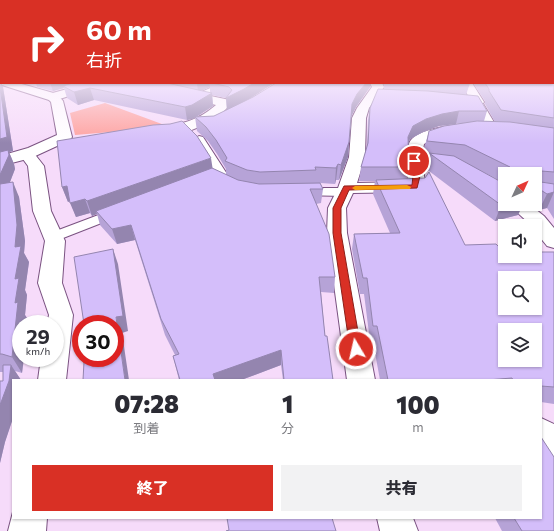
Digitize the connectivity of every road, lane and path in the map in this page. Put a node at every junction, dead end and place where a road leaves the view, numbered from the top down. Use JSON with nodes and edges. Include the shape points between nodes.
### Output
{"nodes":[{"id":1,"x":40,"y":94,"type":"edge"},
{"id":2,"x":67,"y":94,"type":"edge"},
{"id":3,"x":183,"y":94,"type":"edge"},
{"id":4,"x":202,"y":94,"type":"edge"},
{"id":5,"x":376,"y":94,"type":"edge"},
{"id":6,"x":473,"y":94,"type":"edge"},
{"id":7,"x":196,"y":96,"type":"junction"},
{"id":8,"x":53,"y":98,"type":"junction"},
{"id":9,"x":445,"y":99,"type":"edge"},
{"id":10,"x":478,"y":102,"type":"junction"},
{"id":11,"x":228,"y":117,"type":"edge"},
{"id":12,"x":493,"y":129,"type":"junction"},
{"id":13,"x":509,"y":131,"type":"edge"},
{"id":14,"x":190,"y":132,"type":"junction"},
{"id":15,"x":80,"y":141,"type":"edge"},
{"id":16,"x":53,"y":143,"type":"junction"},
{"id":17,"x":28,"y":155,"type":"junction"},
{"id":18,"x":0,"y":161,"type":"edge"},
{"id":19,"x":196,"y":183,"type":"edge"},
{"id":20,"x":346,"y":190,"type":"junction"},
{"id":21,"x":288,"y":192,"type":"edge"},
{"id":22,"x":126,"y":209,"type":"edge"},
{"id":23,"x":526,"y":211,"type":"edge"},
{"id":24,"x":53,"y":237,"type":"junction"},
{"id":25,"x":554,"y":242,"type":"edge"},
{"id":26,"x":46,"y":379,"type":"edge"},
{"id":27,"x":361,"y":379,"type":"edge"},
{"id":28,"x":542,"y":434,"type":"edge"},
{"id":29,"x":554,"y":442,"type":"edge"},
{"id":30,"x":395,"y":519,"type":"edge"},
{"id":31,"x":399,"y":531,"type":"edge"}],
"edges":[{"from":1,"to":8,"type":"street"},
{"from":2,"to":8,"type":"street"},
{"from":3,"to":7,"type":"street"},
{"from":4,"to":7,"type":"lane"},
{"from":5,"to":20,"type":"street","via":[[363,108],[359,118],[357,157]]},
{"from":6,"to":10,"type":"street"},
{"from":7,"to":14,"type":"street","via":[[225,103],[214,114],[199,123],[144,137]]},
{"from":8,"to":16,"type":"street","via":[[57,101],[65,137]]},
{"from":9,"to":10,"type":"street"},
{"from":10,"to":12,"type":"lane"},
{"from":11,"to":14,"type":"street"},
{"from":12,"to":13,"type":"street"},
{"from":12,"to":20,"type":"street","via":[[447,130],[417,142],[422,162],[415,187]]},
{"from":14,"to":19,"type":"lane","via":[[200,140],[221,174],[221,179]]},
{"from":15,"to":16,"type":"street"},
{"from":16,"to":17,"type":"street"},
{"from":17,"to":18,"type":"street"},
{"from":17,"to":24,"type":"street","via":[[36,166],[42,211]]},
{"from":20,"to":21,"type":"lane"},
{"from":20,"to":27,"type":"street","via":[[337,208],[337,233]]},
{"from":22,"to":24,"type":"lane"},
{"from":23,"to":25,"type":"street","via":[[537,220]]},
{"from":24,"to":26,"type":"street","via":[[50,283],[61,314]]},
{"from":28,"to":29,"type":"street"},
{"from":30,"to":31,"type":"street"}]}
